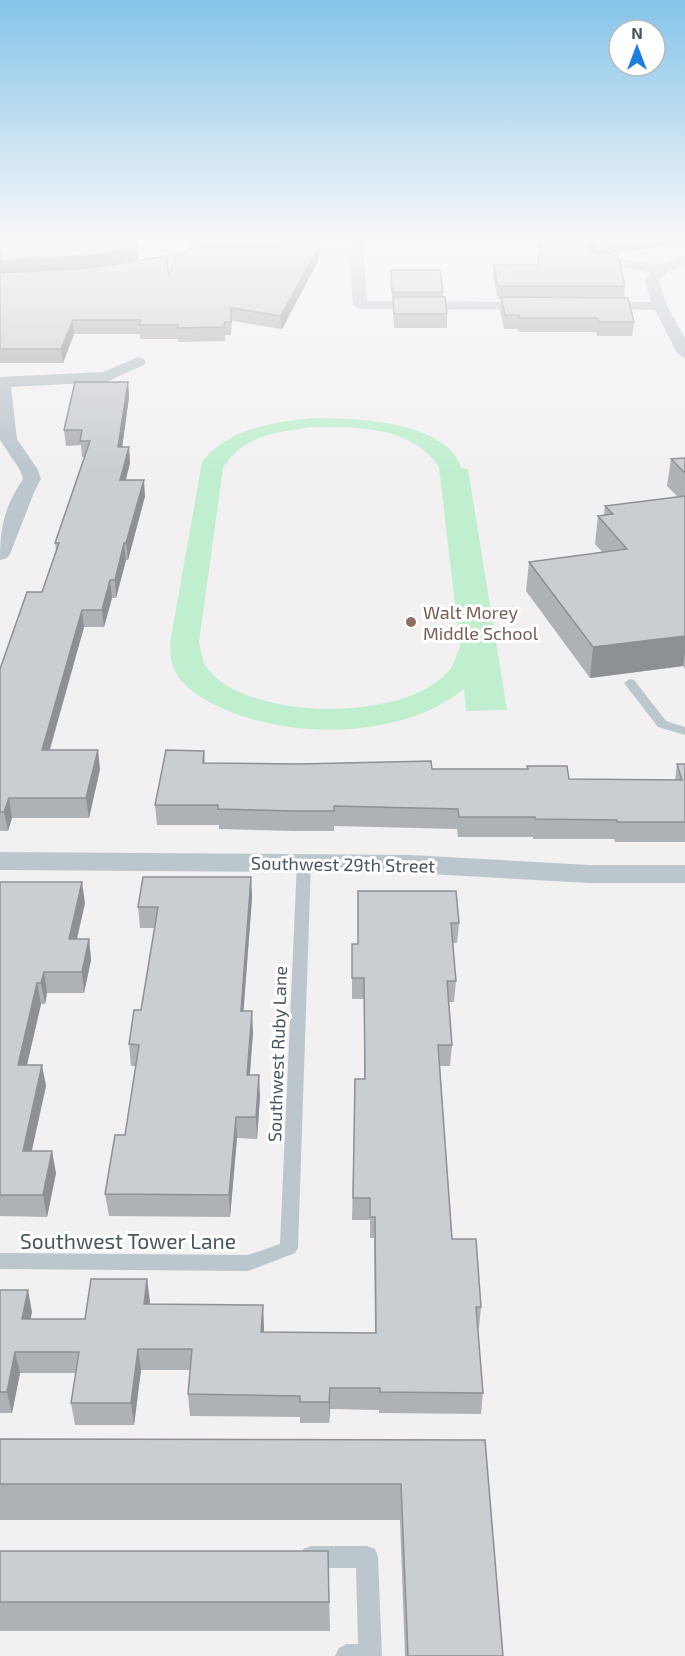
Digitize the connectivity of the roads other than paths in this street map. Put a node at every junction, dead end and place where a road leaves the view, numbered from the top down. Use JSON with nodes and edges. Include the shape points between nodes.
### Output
{"nodes":[{"id":1,"x":665,"y":315,"type":"edge"},
{"id":2,"x":683,"y":350,"type":"edge"},
{"id":3,"x":138,"y":362,"type":"dead end"},
{"id":4,"x":1,"y":382,"type":"edge"},
{"id":5,"x":0,"y":554,"type":"edge"},
{"id":6,"x":630,"y":683,"type":"dead end"},
{"id":7,"x":685,"y":731,"type":"edge"},
{"id":8,"x":0,"y":861,"type":"edge"},
{"id":9,"x":304,"y":862,"type":"junction"},
{"id":10,"x":685,"y":874,"type":"edge"},
{"id":11,"x":289,"y":1248,"type":"joint"},
{"id":12,"x":0,"y":1261,"type":"edge"},
{"id":13,"x":284,"y":1557,"type":"edge"},
{"id":14,"x":347,"y":1656,"type":"edge"}],
"edges":[{"from":1,"to":2,"type":"street"},
{"from":3,"to":4,"type":"street","via":[[106,377]]},
{"from":4,"to":5,"type":"street","via":[[8,439],[32,479]]},
{"from":6,"to":7,"type":"lane","via":[[662,724]]},
{"from":8,"to":9,"type":"street","name":"Southwest 29th Street"},
{"from":9,"to":10,"type":"street","name":"Southwest 29th Street","via":[[588,874]]},
{"from":9,"to":11,"type":"lane","name":"Southwest Ruby Lane"},
{"from":11,"to":12,"type":"lane","name":"Southwest Tower Lane","via":[[248,1263]]},
{"from":13,"to":14,"type":"lane","via":[[367,1557],[370,1656]]}]}
